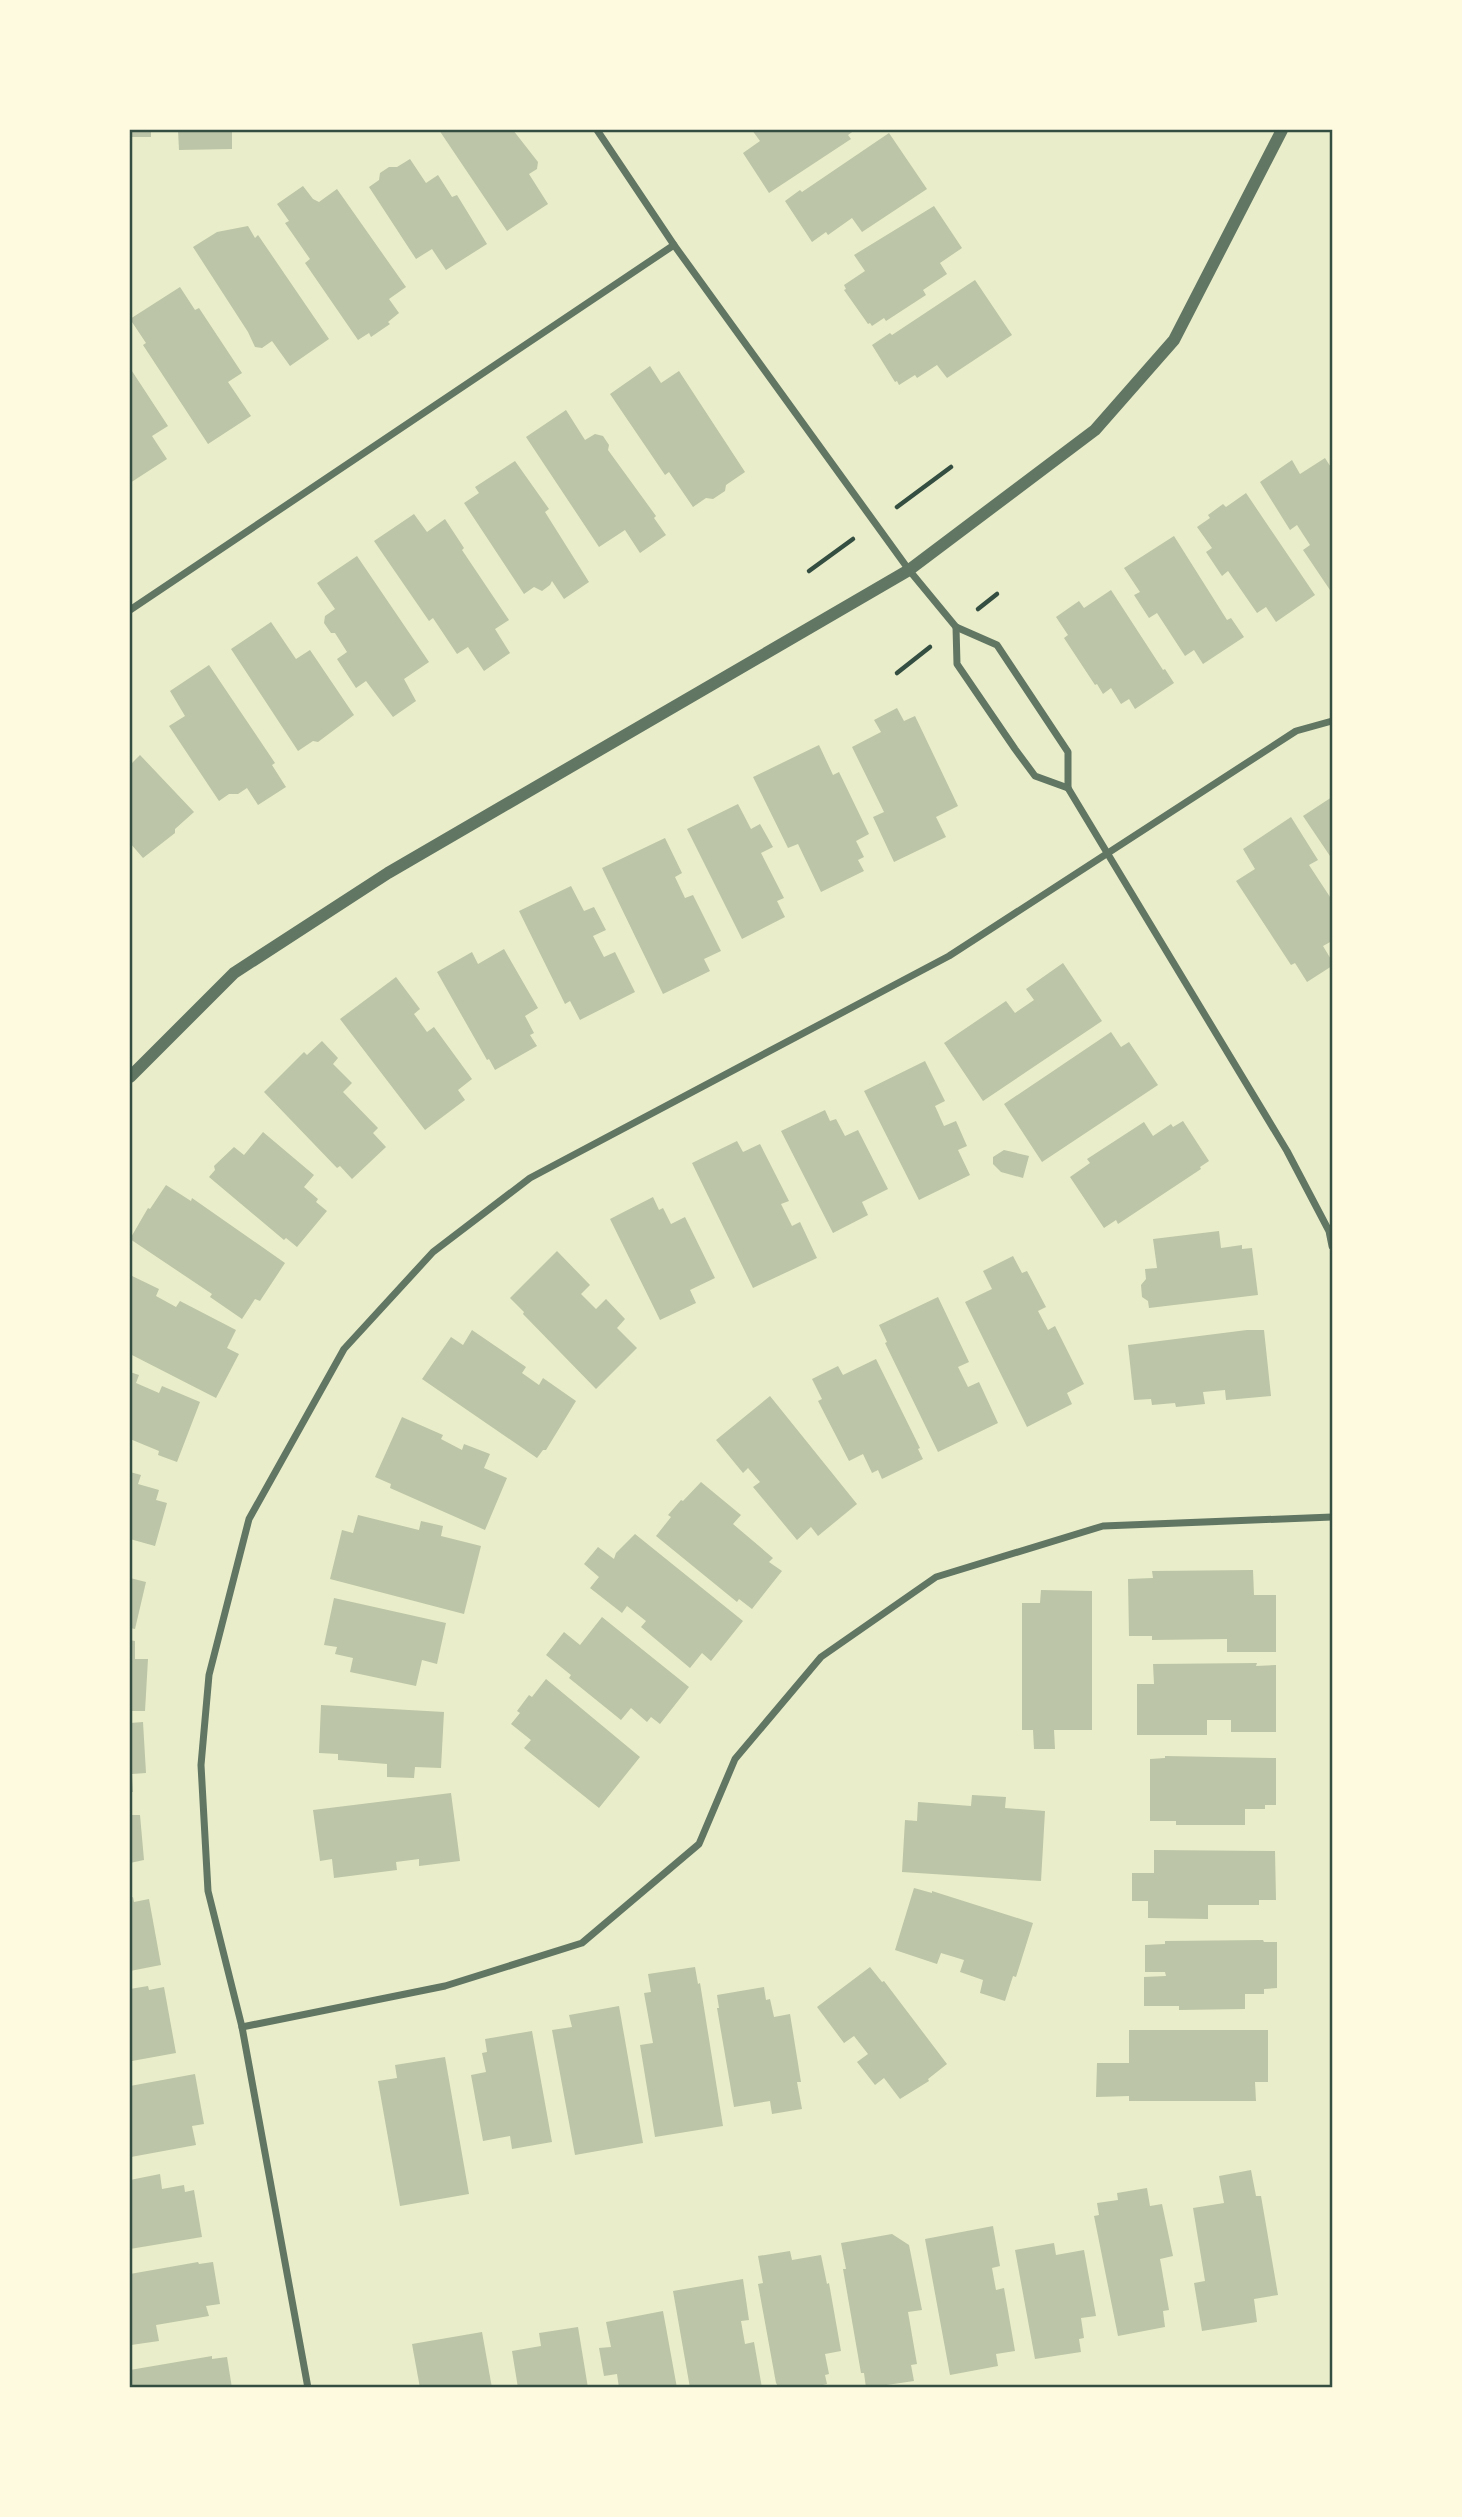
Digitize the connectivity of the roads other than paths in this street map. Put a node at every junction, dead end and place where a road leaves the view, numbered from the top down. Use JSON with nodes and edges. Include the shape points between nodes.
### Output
{"nodes":[{"id":1,"x":597,"y":130,"type":"edge"},
{"id":2,"x":1282,"y":130,"type":"edge"},
{"id":3,"x":674,"y":245,"type":"junction"},
{"id":4,"x":909,"y":570,"type":"junction"},
{"id":5,"x":130,"y":610,"type":"edge"},
{"id":6,"x":956,"y":627,"type":"junction"},
{"id":7,"x":1332,"y":720,"type":"edge"},
{"id":8,"x":1068,"y":788,"type":"junction"},
{"id":9,"x":1107,"y":852,"type":"junction"},
{"id":10,"x":130,"y":1077,"type":"edge"},
{"id":11,"x":1332,"y":1246,"type":"edge"},
{"id":12,"x":1332,"y":1517,"type":"edge"},
{"id":13,"x":242,"y":2027,"type":"junction"},
{"id":14,"x":308,"y":2388,"type":"edge"}],
"edges":[{"from":1,"to":3,"type":"street"},
{"from":2,"to":4,"type":"street","via":[[1174,340],[1095,430]]},
{"from":3,"to":4,"type":"street"},
{"from":3,"to":5,"type":"street"},
{"from":4,"to":6,"type":"street"},
{"from":4,"to":10,"type":"street","via":[[388,873],[278,944],[234,973]]},
{"from":6,"to":8,"type":"street","via":[[957,664],[1034,776]]},
{"from":6,"to":8,"type":"street","via":[[997,645],[1068,752]]},
{"from":7,"to":9,"type":"street","via":[[1297,731]]},
{"from":8,"to":9,"type":"street"},
{"from":9,"to":11,"type":"street","via":[[1287,1151],[1329,1231]]},
{"from":9,"to":13,"type":"street","via":[[949,957],[530,1178],[433,1252],[344,1349],[249,1519],[209,1675],[201,1765],[208,1891]]},
{"from":12,"to":13,"type":"street","via":[[1103,1526],[936,1577],[821,1657],[735,1759],[699,1844],[582,1943],[445,1986]]},
{"from":13,"to":14,"type":"street"}]}
